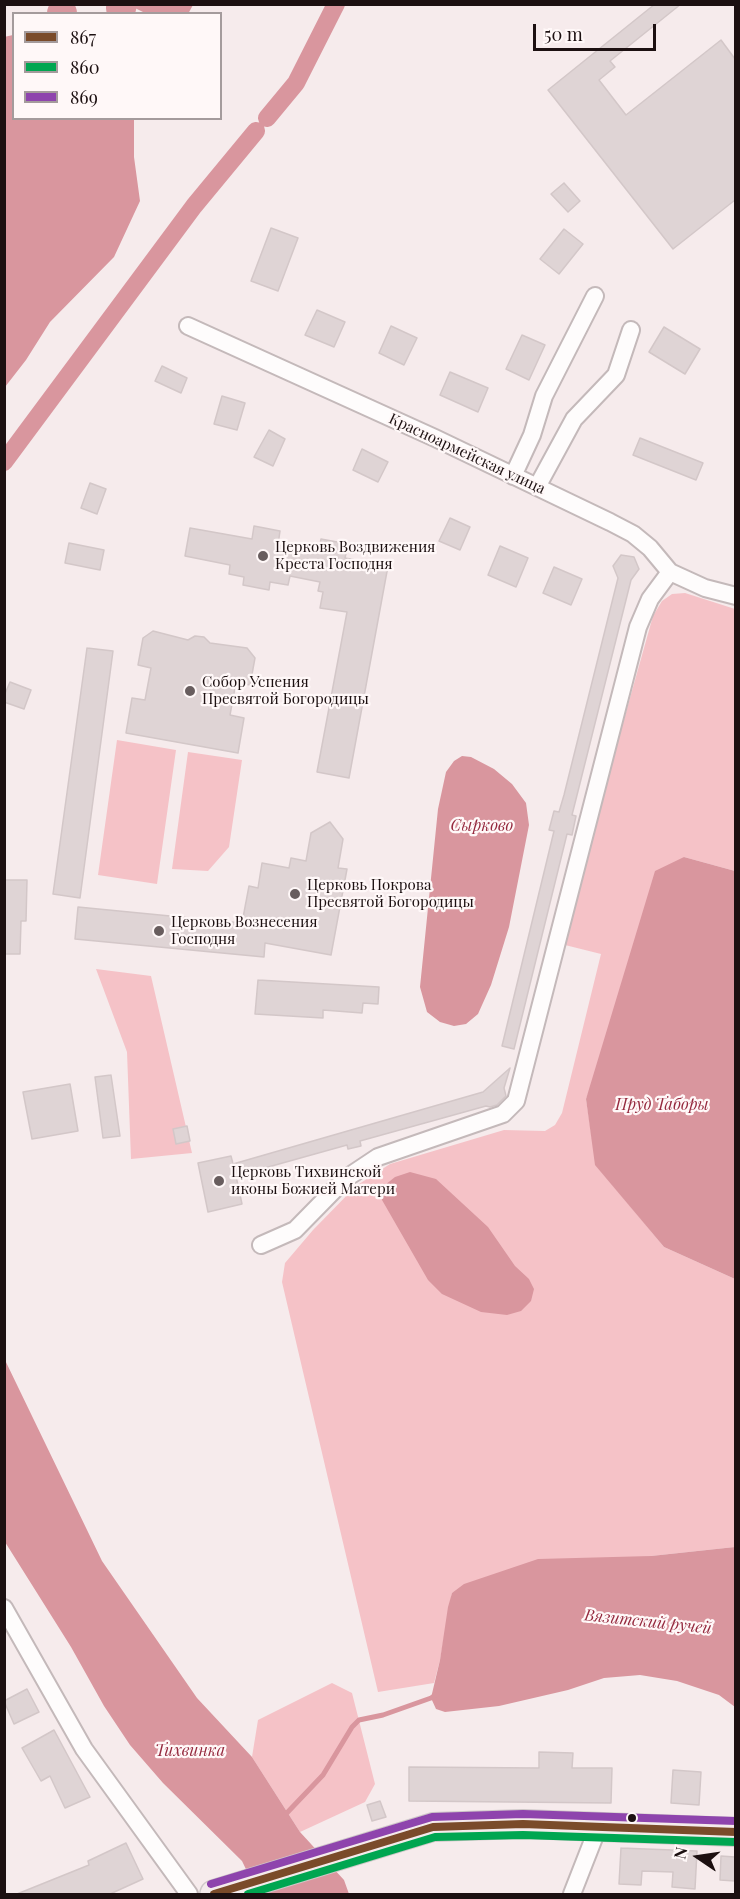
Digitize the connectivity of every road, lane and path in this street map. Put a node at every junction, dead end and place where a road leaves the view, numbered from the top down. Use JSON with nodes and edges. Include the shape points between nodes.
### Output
{"nodes":[{"id":1,"x":595,"y":296,"type":"dead end"},
{"id":2,"x":188,"y":326,"type":"dead end"},
{"id":3,"x":631,"y":330,"type":"dead end"},
{"id":4,"x":513,"y":476,"type":"junction"},
{"id":5,"x":537,"y":487,"type":"junction"},
{"id":6,"x":670,"y":572,"type":"junction"},
{"id":7,"x":735,"y":596,"type":"edge"},
{"id":8,"x":261,"y":1245,"type":"dead end"},
{"id":9,"x":4,"y":1608,"type":"edge"},
{"id":10,"x":599,"y":1825,"type":"junction"},
{"id":11,"x":735,"y":1832,"type":"edge"},
{"id":12,"x":189,"y":1894,"type":"edge"},
{"id":13,"x":214,"y":1894,"type":"edge"},
{"id":14,"x":572,"y":1894,"type":"edge"}],
"edges":[{"from":1,"to":4,"type":"street","via":[[544,396]]},
{"from":2,"to":4,"type":"street","name":"Красноармейская улица"},
{"from":3,"to":5,"type":"street","via":[[616,375],[574,419]]},
{"from":4,"to":5,"type":"street","name":"Красноармейская улица"},
{"from":5,"to":6,"type":"street","name":"Красноармейская улица","via":[[633,534]]},
{"from":6,"to":7,"type":"street","name":"Красноармейская улица"},
{"from":6,"to":8,"type":"street","via":[[650,599],[638,627],[516,1101],[503,1114],[378,1157],[345,1179],[295,1230]]},
{"from":9,"to":12,"type":"street","via":[[84,1749]]},
{"from":10,"to":11,"type":"main road"},
{"from":10,"to":13,"type":"main road","via":[[433,1827]]},
{"from":10,"to":14,"type":"street"}]}
